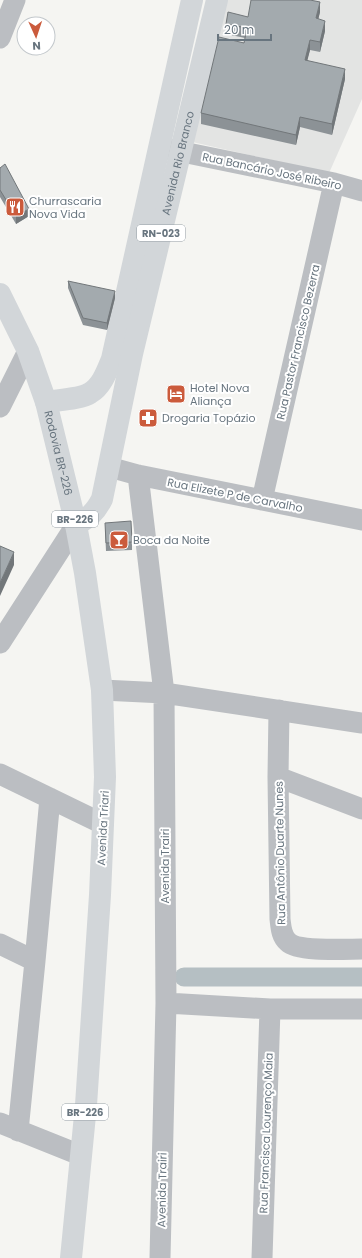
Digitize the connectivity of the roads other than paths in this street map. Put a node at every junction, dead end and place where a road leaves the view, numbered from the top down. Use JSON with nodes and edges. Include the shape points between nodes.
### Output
{"nodes":[{"id":1,"x":15,"y":0,"type":"edge"},
{"id":2,"x":192,"y":0,"type":"edge"},
{"id":3,"x":217,"y":0,"type":"edge"},
{"id":4,"x":0,"y":38,"type":"edge"},
{"id":5,"x":178,"y":60,"type":"junction"},
{"id":6,"x":201,"y":65,"type":"junction"},
{"id":7,"x":159,"y":147,"type":"junction"},
{"id":8,"x":181,"y":152,"type":"junction"},
{"id":9,"x":334,"y":183,"type":"junction"},
{"id":10,"x":362,"y":191,"type":"edge"},
{"id":11,"x":0,"y":294,"type":"edge"},
{"id":12,"x":28,"y":351,"type":"junction"},
{"id":13,"x":46,"y":402,"type":"junction"},
{"id":14,"x":0,"y":407,"type":"edge"},
{"id":15,"x":109,"y":467,"type":"junction"},
{"id":16,"x":138,"y":475,"type":"junction"},
{"id":17,"x":262,"y":500,"type":"junction"},
{"id":18,"x":362,"y":520,"type":"edge"},
{"id":19,"x":76,"y":525,"type":"junction"},
{"id":20,"x":0,"y":643,"type":"edge"},
{"id":21,"x":102,"y":690,"type":"junction"},
{"id":22,"x":164,"y":693,"type":"junction"},
{"id":23,"x":280,"y":710,"type":"junction"},
{"id":24,"x":362,"y":723,"type":"edge"},
{"id":25,"x":0,"y":774,"type":"edge"},
{"id":26,"x":278,"y":777,"type":"junction"},
{"id":27,"x":50,"y":798,"type":"junction"},
{"id":28,"x":362,"y":809,"type":"edge"},
{"id":29,"x":103,"y":824,"type":"junction"},
{"id":30,"x":0,"y":944,"type":"edge"},
{"id":31,"x":362,"y":949,"type":"edge"},
{"id":32,"x":35,"y":961,"type":"junction"},
{"id":33,"x":166,"y":1003,"type":"junction"},
{"id":34,"x":270,"y":1008,"type":"junction"},
{"id":35,"x":362,"y":1009,"type":"edge"},
{"id":36,"x":9,"y":1127,"type":"edge"},
{"id":37,"x":80,"y":1155,"type":"junction"},
{"id":38,"x":71,"y":1258,"type":"edge"},
{"id":39,"x":160,"y":1258,"type":"edge"},
{"id":40,"x":262,"y":1258,"type":"edge"}],
"edges":[{"from":1,"to":4,"type":"street"},
{"from":2,"to":5,"type":"main road","name":"Avenida Rio Branco","number":"RN-023"},
{"from":3,"to":6,"type":"main road","name":"Avenida Rio Branco","number":"RN-023"},
{"from":5,"to":6,"type":"main road"},
{"from":5,"to":7,"type":"main road","name":"Avenida Rio Branco","number":"RN-023"},
{"from":6,"to":8,"type":"main road","name":"Avenida Rio Branco","number":"RN-023"},
{"from":7,"to":8,"type":"street","name":"Rua Bancário José Ribeiro"},
{"from":7,"to":13,"type":"main road","name":"Avenida Rio Branco","number":"RN-023","via":[[112,359],[97,388],[90,394]]},
{"from":8,"to":9,"type":"street","name":"Rua Bancário José Ribeiro"},
{"from":8,"to":15,"type":"main road","name":"Avenida Rio Branco","number":"RN-023","via":[[132,354]]},
{"from":9,"to":10,"type":"street","name":"Rua Bancário José Ribeiro"},
{"from":9,"to":17,"type":"street","name":"Rua Pastor Francisco Bezerra"},
{"from":11,"to":12,"type":"main road","name":"Rodovia BR-226","number":"BR-226"},
{"from":12,"to":13,"type":"main road","name":"Rodovia BR-226","number":"BR-226"},
{"from":12,"to":14,"type":"street"},
{"from":13,"to":19,"type":"main road","name":"Rodovia BR-226","number":"BR-226"},
{"from":15,"to":16,"type":"street","name":"Rua Elizete P de Carvalho"},
{"from":15,"to":19,"type":"main road","name":"Avenida Rio Branco","via":[[98,507],[88,518]]},
{"from":16,"to":17,"type":"street","name":"Rua Elizete P de Carvalho"},
{"from":16,"to":22,"type":"street","name":"Avenida Trairi"},
{"from":17,"to":18,"type":"street","name":"Rua Elizete P de Carvalho"},
{"from":19,"to":20,"type":"street"},
{"from":19,"to":21,"type":"main road","name":"Rodovia BR-226","number":"BR-226"},
{"from":21,"to":22,"type":"street"},
{"from":21,"to":29,"type":"main road","name":"Avenida Triari","number":"BR-226","via":[[105,777]]},
{"from":22,"to":23,"type":"street"},
{"from":22,"to":33,"type":"street","name":"Avenida Trairi"},
{"from":23,"to":24,"type":"street"},
{"from":23,"to":26,"type":"street","name":"Rua Antônio Duarte Nunes"},
{"from":25,"to":27,"type":"street"},
{"from":26,"to":28,"type":"street"},
{"from":26,"to":31,"type":"street","name":"Rua Antônio Duarte Nunes","via":[[282,934],[289,943],[304,948]]},
{"from":27,"to":29,"type":"street"},
{"from":27,"to":32,"type":"street"},
{"from":29,"to":37,"type":"main road","name":"Avenida Triari","number":"BR-226","via":[[96,965]]},
{"from":30,"to":32,"type":"street"},
{"from":32,"to":36,"type":"street"},
{"from":33,"to":34,"type":"street"},
{"from":33,"to":39,"type":"street","name":"Avenida Trairi"},
{"from":34,"to":35,"type":"street"},
{"from":34,"to":40,"type":"street","name":"Rua Francisca Lourenço Maia"},
{"from":36,"to":37,"type":"street"},
{"from":37,"to":38,"type":"main road","number":"BR-226"}]}
